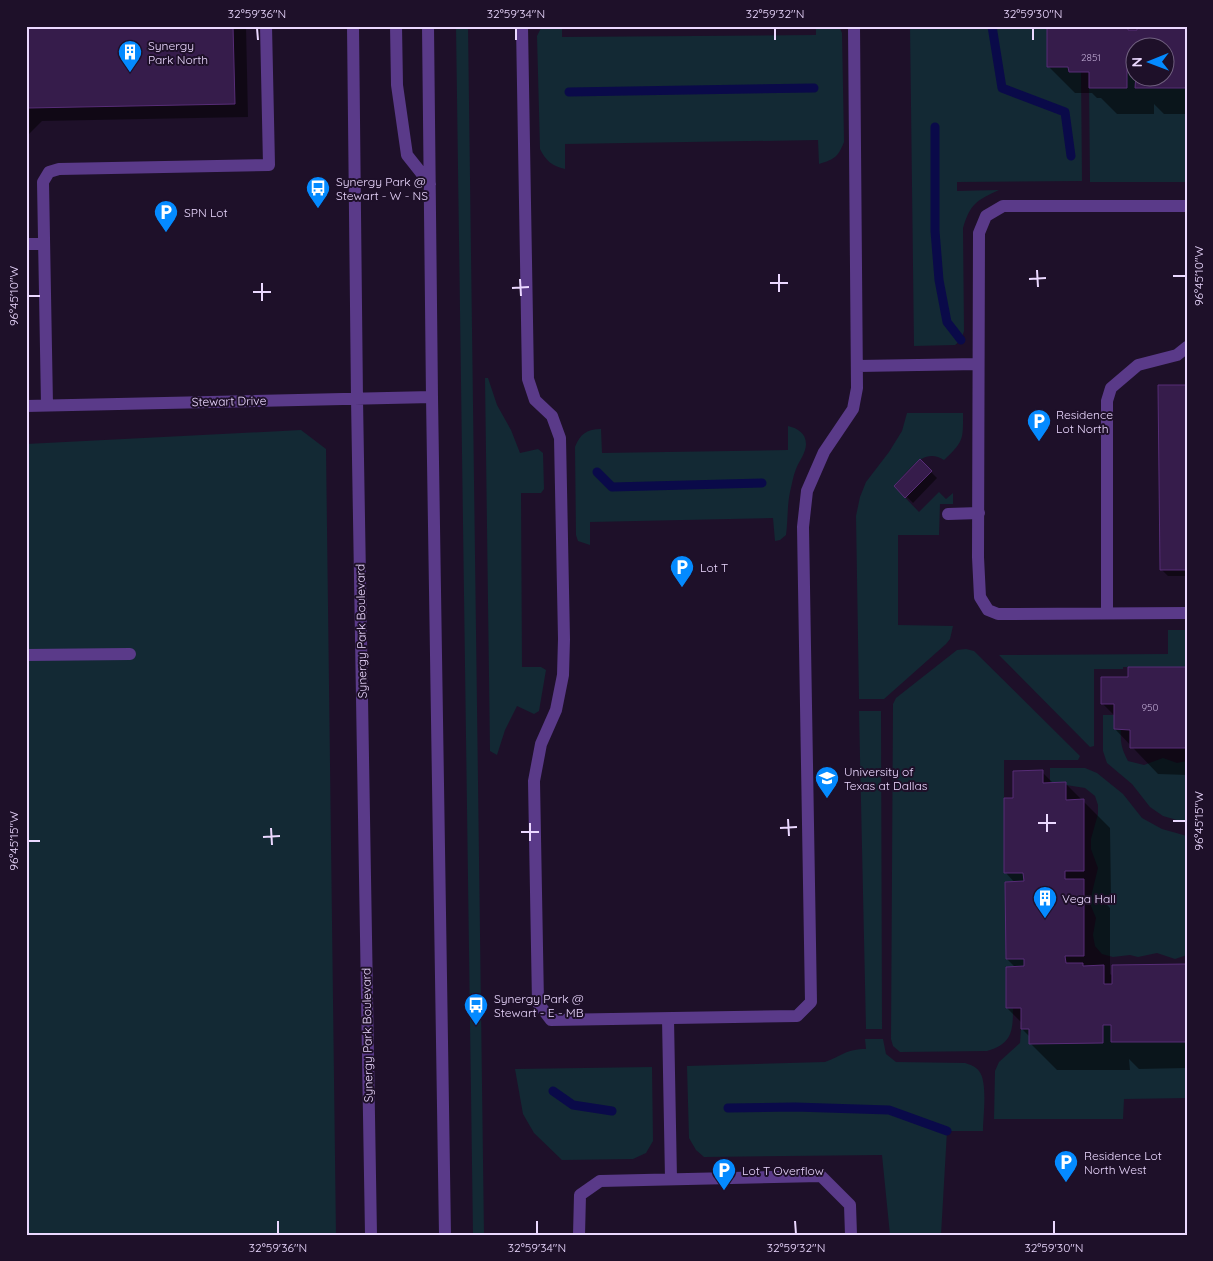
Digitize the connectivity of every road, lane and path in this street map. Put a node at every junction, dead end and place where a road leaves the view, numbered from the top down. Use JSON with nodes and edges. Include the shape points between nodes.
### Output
{"nodes":[{"id":1,"x":266,"y":26,"type":"edge"},
{"id":2,"x":353,"y":26,"type":"edge"},
{"id":3,"x":396,"y":26,"type":"edge"},
{"id":4,"x":428,"y":26,"type":"edge"},
{"id":5,"x":522,"y":26,"type":"edge"},
{"id":6,"x":854,"y":26,"type":"edge"},
{"id":7,"x":430,"y":184,"type":"junction"},
{"id":8,"x":1187,"y":206,"type":"edge"},
{"id":9,"x":26,"y":244,"type":"edge"},
{"id":10,"x":44,"y":244,"type":"junction"},
{"id":11,"x":1187,"y":346,"type":"edge"},
{"id":12,"x":978,"y":364,"type":"junction"},
{"id":13,"x":858,"y":366,"type":"junction"},
{"id":14,"x":432,"y":397,"type":"junction"},
{"id":15,"x":357,"y":399,"type":"junction"},
{"id":16,"x":47,"y":405,"type":"junction"},
{"id":17,"x":26,"y":406,"type":"edge"},
{"id":18,"x":978,"y":513,"type":"junction"},
{"id":19,"x":948,"y":514,"type":"dead end"},
{"id":20,"x":1187,"y":613,"type":"edge"},
{"id":21,"x":1107,"y":614,"type":"junction"},
{"id":22,"x":130,"y":654,"type":"dead end"},
{"id":23,"x":26,"y":656,"type":"edge"},
{"id":24,"x":668,"y":1019,"type":"junction"},
{"id":25,"x":671,"y":1179,"type":"junction"},
{"id":26,"x":371,"y":1235,"type":"edge"},
{"id":27,"x":445,"y":1235,"type":"edge"},
{"id":28,"x":579,"y":1235,"type":"edge"},
{"id":29,"x":851,"y":1235,"type":"edge"}],
"edges":[{"from":1,"to":10,"type":"street","via":[[269,165],[60,169],[49,172],[43,182]]},
{"from":2,"to":15,"type":"street","name":"Synergy Park Boulevard"},
{"from":3,"to":7,"type":"street","via":[[397,85],[407,156]]},
{"from":4,"to":7,"type":"street"},
{"from":5,"to":24,"type":"street","via":[[528,379],[535,400],[552,416],[560,438],[564,639],[564,675],[556,710],[541,744],[534,781],[538,1003],[551,1020]]},
{"from":6,"to":13,"type":"street"},
{"from":7,"to":14,"type":"street"},
{"from":8,"to":12,"type":"street","via":[[1002,206],[986,216],[979,232]]},
{"from":9,"to":10,"type":"street"},
{"from":10,"to":16,"type":"street"},
{"from":11,"to":21,"type":"street","via":[[1177,355],[1138,365],[1111,388],[1107,400]]},
{"from":12,"to":13,"type":"street"},
{"from":12,"to":18,"type":"street"},
{"from":13,"to":24,"type":"street","via":[[853,409],[824,452],[807,491],[803,527],[811,1002],[798,1016]]},
{"from":14,"to":15,"type":"street","name":"Stewart Drive"},
{"from":14,"to":27,"type":"street"},
{"from":15,"to":16,"type":"street","name":"Stewart Drive"},
{"from":15,"to":26,"type":"street","name":"Synergy Park Boulevard"},
{"from":16,"to":17,"type":"street","name":"Stewart Drive"},
{"from":18,"to":19,"type":"street"},
{"from":18,"to":21,"type":"street","via":[[980,597],[988,610],[998,614]]},
{"from":20,"to":21,"type":"street"},
{"from":22,"to":23,"type":"street"},
{"from":24,"to":25,"type":"street"},
{"from":25,"to":28,"type":"street","via":[[600,1181],[580,1195]]},
{"from":25,"to":29,"type":"street","via":[[821,1176],[850,1205]]}]}
